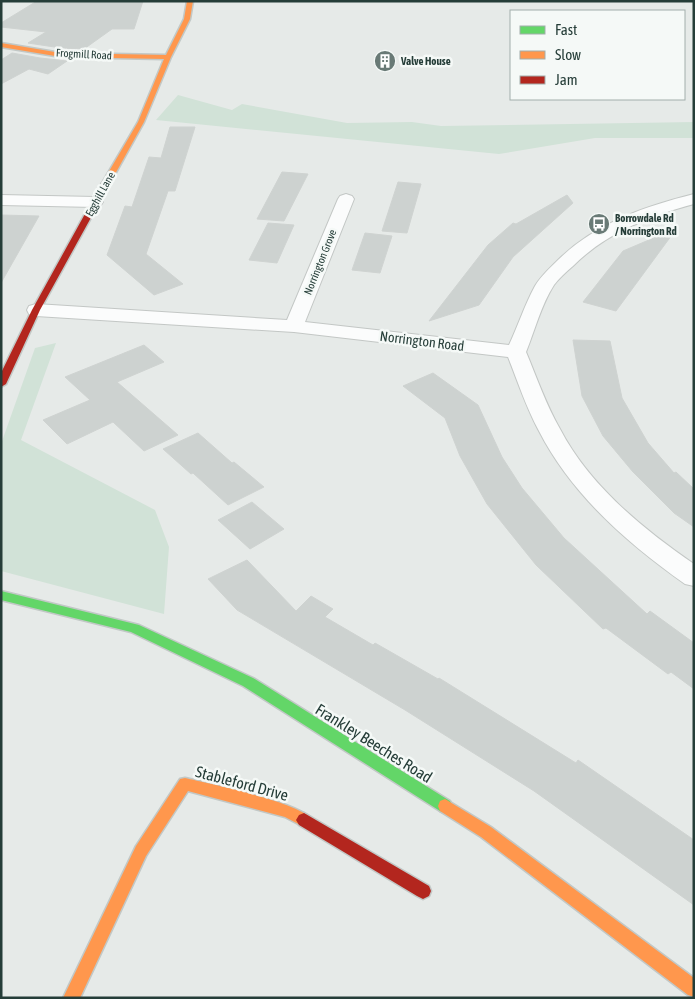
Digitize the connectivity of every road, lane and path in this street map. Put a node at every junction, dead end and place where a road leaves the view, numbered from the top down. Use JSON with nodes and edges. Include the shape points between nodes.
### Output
{"nodes":[{"id":1,"x":190,"y":1,"type":"edge"},
{"id":2,"x":4,"y":48,"type":"edge"},
{"id":3,"x":168,"y":56,"type":"junction"},
{"id":4,"x":346,"y":199,"type":"dead end"},
{"id":5,"x":1,"y":200,"type":"edge"},
{"id":6,"x":694,"y":200,"type":"edge"},
{"id":7,"x":95,"y":202,"type":"junction"},
{"id":8,"x":36,"y":310,"type":"junction"},
{"id":9,"x":294,"y":326,"type":"junction"},
{"id":10,"x":516,"y":352,"type":"junction"},
{"id":11,"x":1,"y":384,"type":"edge"},
{"id":12,"x":694,"y":577,"type":"edge"},
{"id":13,"x":1,"y":595,"type":"edge"},
{"id":14,"x":423,"y":891,"type":"dead end"},
{"id":15,"x":694,"y":988,"type":"edge"},
{"id":16,"x":71,"y":998,"type":"edge"}],
"edges":[{"from":1,"to":3,"type":"street","name":"Egghill Lane","via":[[187,19]]},
{"from":2,"to":3,"type":"street","name":"Frogmill Road","via":[[69,55]]},
{"from":3,"to":7,"type":"street","name":"Egghill Lane","via":[[141,122]]},
{"from":4,"to":9,"type":"street","name":"Norrington Grove"},
{"from":5,"to":7,"type":"street"},
{"from":6,"to":10,"type":"street","via":[[630,219],[598,235],[570,257],[546,284]]},
{"from":7,"to":8,"type":"street","name":"Egghill Lane"},
{"from":8,"to":9,"type":"street","name":"Norrington Road"},
{"from":8,"to":11,"type":"street","name":"Egghill Lane"},
{"from":9,"to":10,"type":"street","name":"Norrington Road"},
{"from":10,"to":12,"type":"street","via":[[554,438],[579,475],[615,516]]},
{"from":13,"to":15,"type":"street","name":"Frankley Beeches Road","via":[[134,628],[248,682],[486,832]]},
{"from":14,"to":16,"type":"street","name":"Stableford Drive","via":[[288,811],[185,784],[141,851]]}]}
